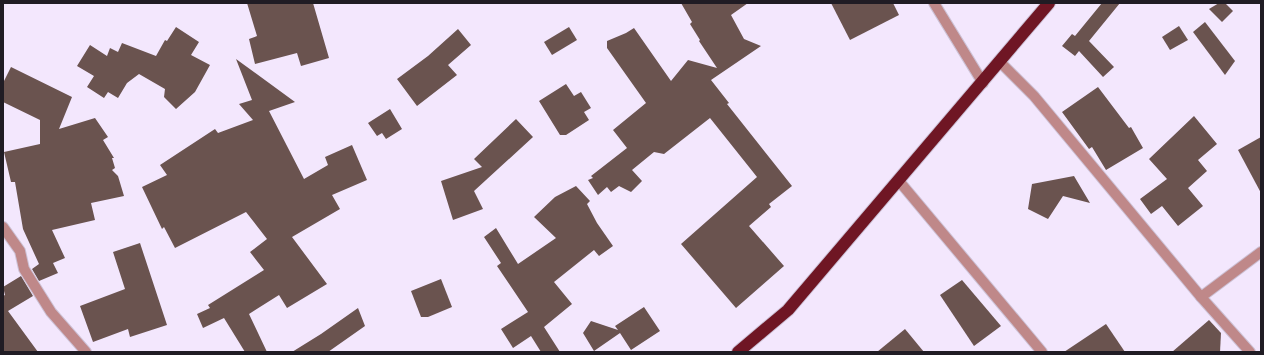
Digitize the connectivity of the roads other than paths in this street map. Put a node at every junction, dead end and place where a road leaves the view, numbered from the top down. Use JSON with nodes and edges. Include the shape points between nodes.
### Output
{"nodes":[{"id":1,"x":934,"y":3,"type":"edge"},
{"id":2,"x":1049,"y":3,"type":"edge"},
{"id":3,"x":1000,"y":62,"type":"junction"},
{"id":4,"x":983,"y":82,"type":"junction"},
{"id":5,"x":899,"y":181,"type":"junction"},
{"id":6,"x":3,"y":227,"type":"edge"},
{"id":7,"x":1261,"y":252,"type":"edge"},
{"id":8,"x":1201,"y":297,"type":"junction"},
{"id":9,"x":86,"y":352,"type":"edge"},
{"id":10,"x":738,"y":352,"type":"edge"},
{"id":11,"x":1042,"y":352,"type":"edge"},
{"id":12,"x":1250,"y":352,"type":"edge"}],
"edges":[{"from":1,"to":4,"type":"street"},
{"from":2,"to":3,"type":"highway"},
{"from":3,"to":4,"type":"highway"},
{"from":3,"to":8,"type":"street","via":[[1034,96]]},
{"from":4,"to":5,"type":"highway"},
{"from":5,"to":10,"type":"highway","via":[[788,310]]},
{"from":5,"to":11,"type":"street"},
{"from":6,"to":9,"type":"street","via":[[20,251],[24,269],[51,312]]},
{"from":7,"to":8,"type":"street"},
{"from":8,"to":12,"type":"street"}]}
